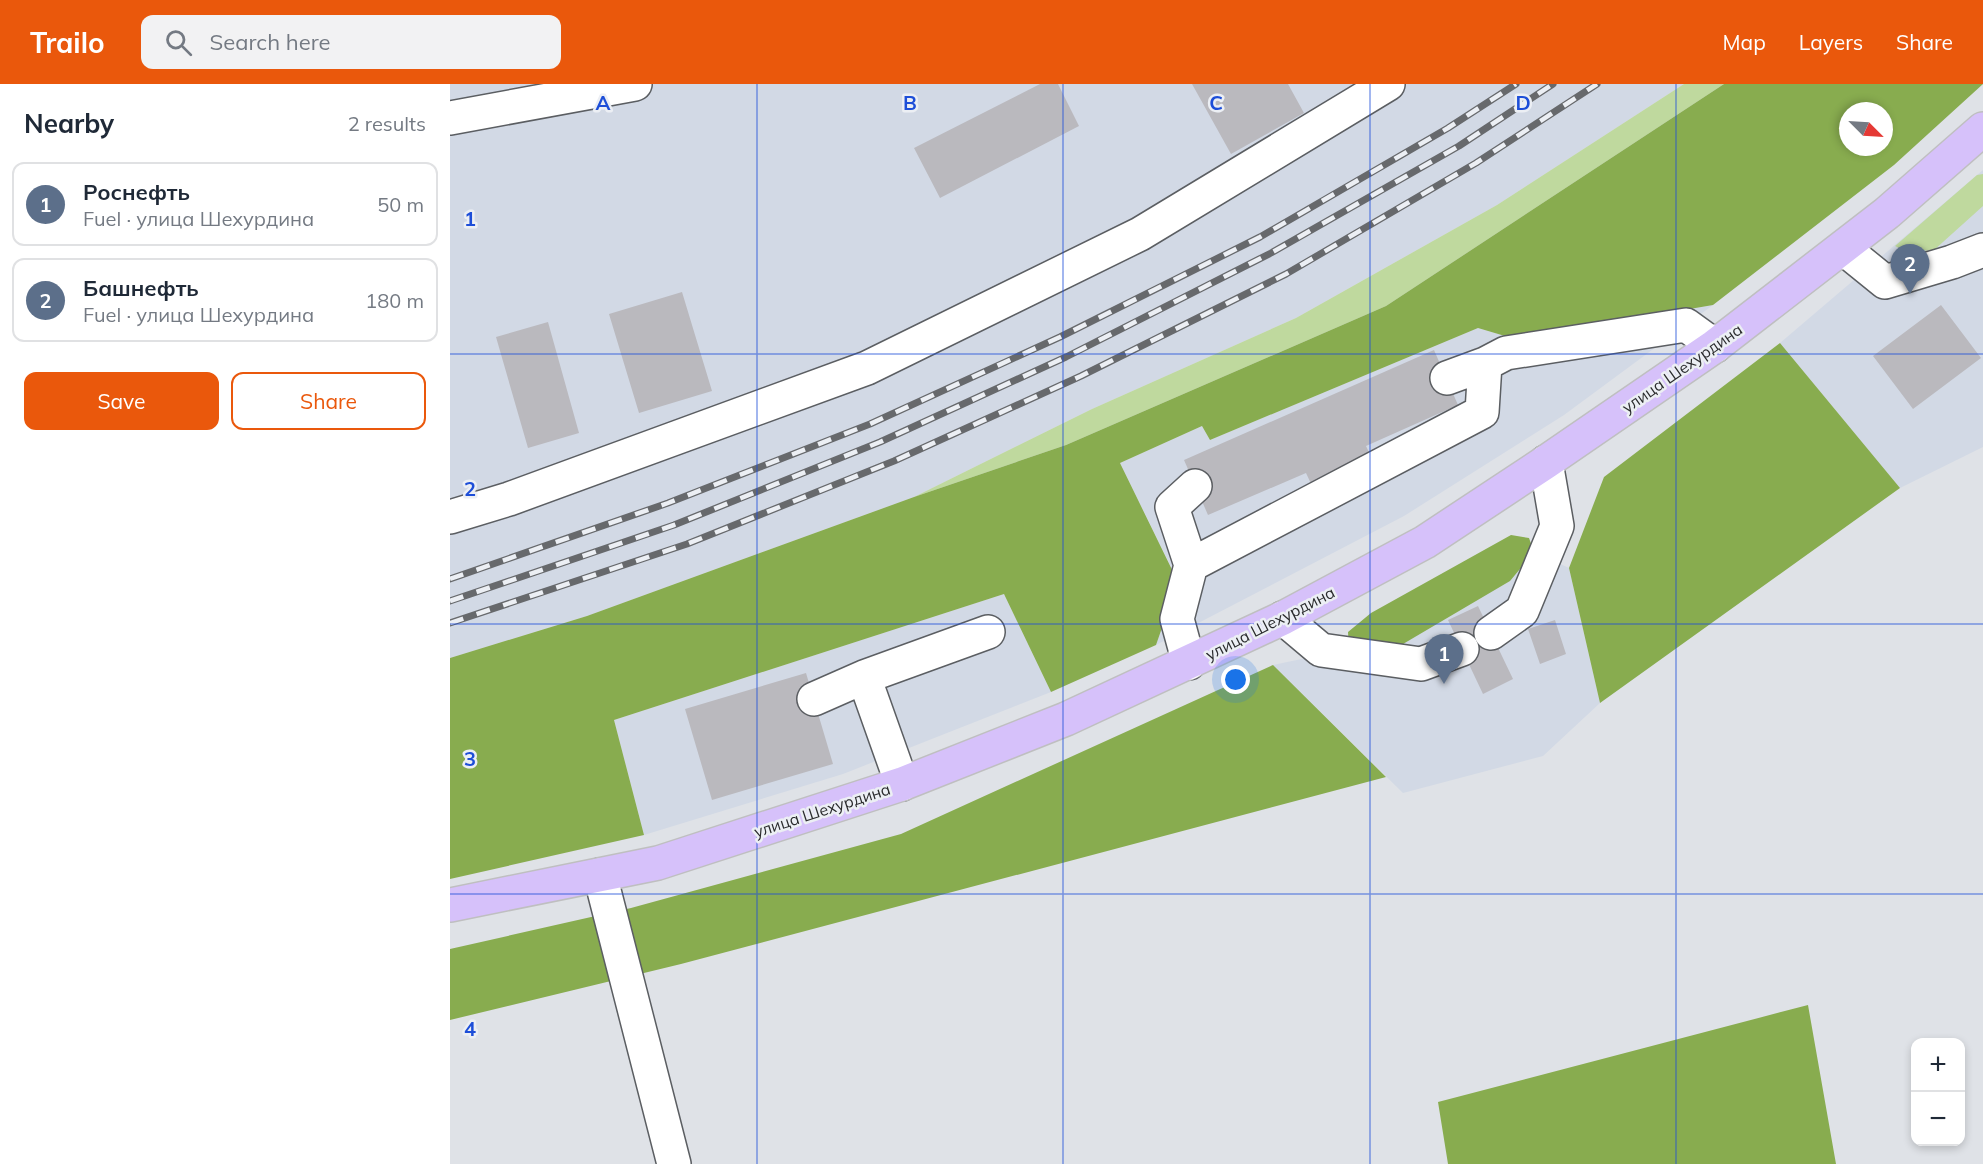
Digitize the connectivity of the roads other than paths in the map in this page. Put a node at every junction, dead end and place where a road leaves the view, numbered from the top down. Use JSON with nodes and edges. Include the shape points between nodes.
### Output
{"nodes":[{"id":1,"x":635,"y":84,"type":"edge"},
{"id":2,"x":1388,"y":84,"type":"edge"},
{"id":3,"x":450,"y":118,"type":"edge"},
{"id":4,"x":1983,"y":129,"type":"edge"},
{"id":5,"x":1843,"y":248,"type":"junction"},
{"id":6,"x":1983,"y":250,"type":"edge"},
{"id":7,"x":1715,"y":346,"type":"junction"},
{"id":8,"x":1485,"y":364,"type":"junction"},
{"id":9,"x":1447,"y":378,"type":"dead end"},
{"id":10,"x":1546,"y":462,"type":"junction"},
{"id":11,"x":1196,"y":486,"type":"dead end"},
{"id":12,"x":450,"y":517,"type":"edge"},
{"id":13,"x":1191,"y":565,"type":"junction"},
{"id":14,"x":1284,"y":618,"type":"junction"},
{"id":15,"x":988,"y":632,"type":"dead end"},
{"id":16,"x":1491,"y":633,"type":"dead end"},
{"id":17,"x":1462,"y":649,"type":"dead end"},
{"id":18,"x":1189,"y":663,"type":"junction"},
{"id":19,"x":864,"y":677,"type":"junction"},
{"id":20,"x":814,"y":699,"type":"dead end"},
{"id":21,"x":902,"y":784,"type":"junction"},
{"id":22,"x":600,"y":875,"type":"junction"},
{"id":23,"x":450,"y":905,"type":"edge"},
{"id":24,"x":674,"y":1164,"type":"edge"}],
"edges":[{"from":1,"to":3,"type":"lane"},
{"from":2,"to":12,"type":"lane","via":[[1140,234],[867,368]]},
{"from":4,"to":5,"type":"main road","name":"улица Шехурдина"},
{"from":5,"to":6,"type":"lane","via":[[1885,282]]},
{"from":5,"to":7,"type":"main road","name":"улица Шехурдина"},
{"from":7,"to":8,"type":"lane","via":[[1686,325],[1506,353]]},
{"from":7,"to":10,"type":"main road","name":"улица Шехурдина"},
{"from":8,"to":9,"type":"lane"},
{"from":8,"to":13,"type":"lane","via":[[1482,412]]},
{"from":10,"to":14,"type":"main road","name":"улица Шехурдина","via":[[1425,542]]},
{"from":10,"to":16,"type":"lane","via":[[1557,526],[1522,611]]},
{"from":11,"to":13,"type":"lane","via":[[1172,507]]},
{"from":13,"to":18,"type":"lane","via":[[1177,619]]},
{"from":14,"to":17,"type":"lane","via":[[1321,650],[1421,664]]},
{"from":14,"to":18,"type":"main road","name":"улица Шехурдина"},
{"from":15,"to":19,"type":"lane"},
{"from":18,"to":21,"type":"main road","name":"улица Шехурдина","via":[[1066,719]]},
{"from":19,"to":20,"type":"lane"},
{"from":19,"to":21,"type":"lane"},
{"from":21,"to":22,"type":"main road","name":"улица Шехурдина","via":[[658,863]]},
{"from":22,"to":23,"type":"main road","name":"улица Шехурдина"},
{"from":22,"to":24,"type":"lane"}]}
